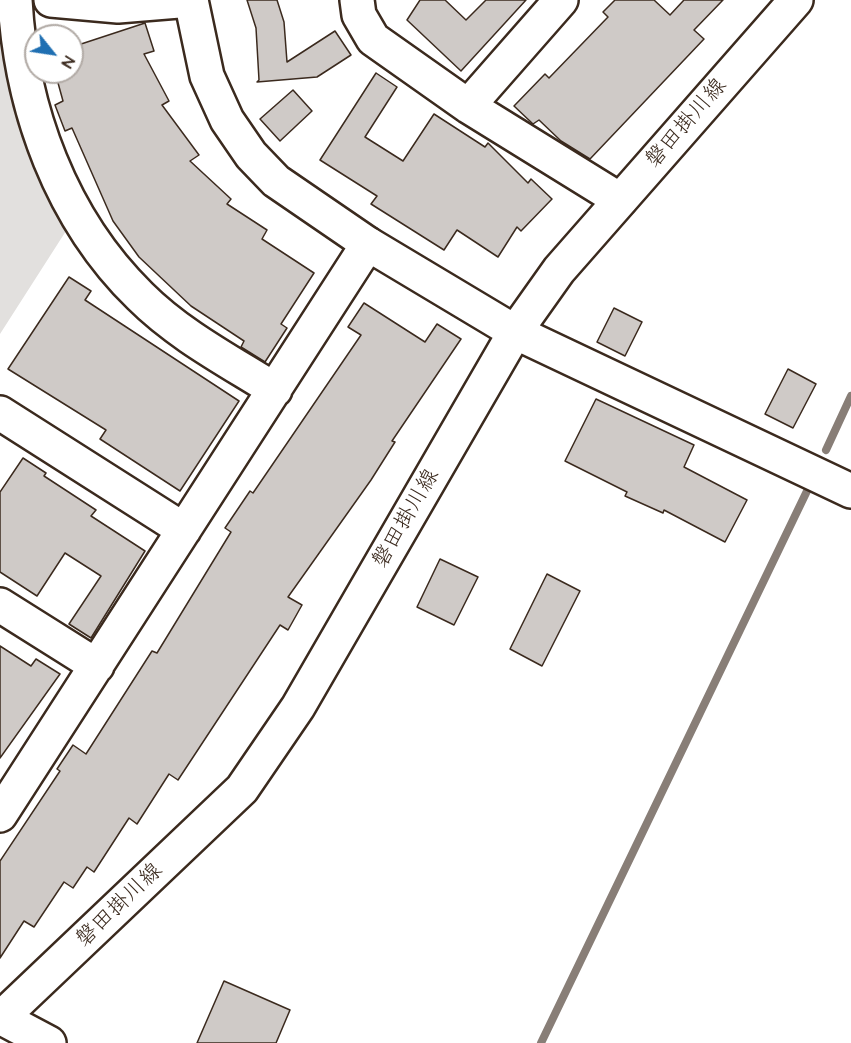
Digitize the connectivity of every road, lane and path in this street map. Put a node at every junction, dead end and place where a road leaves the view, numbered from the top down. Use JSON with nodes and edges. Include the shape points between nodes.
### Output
{"nodes":[{"id":1,"x":15,"y":0,"type":"edge"},
{"id":2,"x":51,"y":0,"type":"edge"},
{"id":3,"x":191,"y":0,"type":"edge"},
{"id":4,"x":357,"y":0,"type":"edge"},
{"id":5,"x":561,"y":0,"type":"edge"},
{"id":6,"x":796,"y":0,"type":"edge"},
{"id":7,"x":468,"y":106,"type":"junction"},
{"id":8,"x":620,"y":200,"type":"junction"},
{"id":9,"x":368,"y":244,"type":"junction"},
{"id":10,"x":515,"y":332,"type":"junction"},
{"id":11,"x":275,"y":390,"type":"junction"},
{"id":12,"x":0,"y":413,"type":"edge"},
{"id":13,"x":851,"y":491,"type":"edge"},
{"id":14,"x":184,"y":530,"type":"junction"},
{"id":15,"x":0,"y":605,"type":"edge"},
{"id":16,"x":97,"y":666,"type":"junction"},
{"id":17,"x":2,"y":809,"type":"edge"},
{"id":18,"x":0,"y":1018,"type":"edge"},
{"id":19,"x":49,"y":1043,"type":"edge"}],
"edges":[{"from":1,"to":11,"type":"street","via":[[18,45],[33,111],[71,207],[97,250],[141,297],[189,336]]},
{"from":2,"to":3,"type":"street","via":[[118,6]]},
{"from":3,"to":9,"type":"street","via":[[207,76],[227,120],[251,155],[276,181]]},
{"from":4,"to":7,"type":"street","via":[[359,15],[373,39]]},
{"from":5,"to":7,"type":"street"},
{"from":6,"to":8,"type":"street","name":"磐田掛川線"},
{"from":7,"to":8,"type":"street"},
{"from":8,"to":10,"type":"street","name":"磐田掛川線","via":[[559,270]]},
{"from":9,"to":10,"type":"street"},
{"from":9,"to":11,"type":"street"},
{"from":10,"to":13,"type":"street"},
{"from":10,"to":18,"type":"street","name":"磐田掛川線","via":[[298,708],[242,789]]},
{"from":11,"to":14,"type":"street"},
{"from":12,"to":14,"type":"street"},
{"from":14,"to":16,"type":"street"},
{"from":15,"to":16,"type":"street"},
{"from":16,"to":17,"type":"street"},
{"from":18,"to":19,"type":"street"}]}
